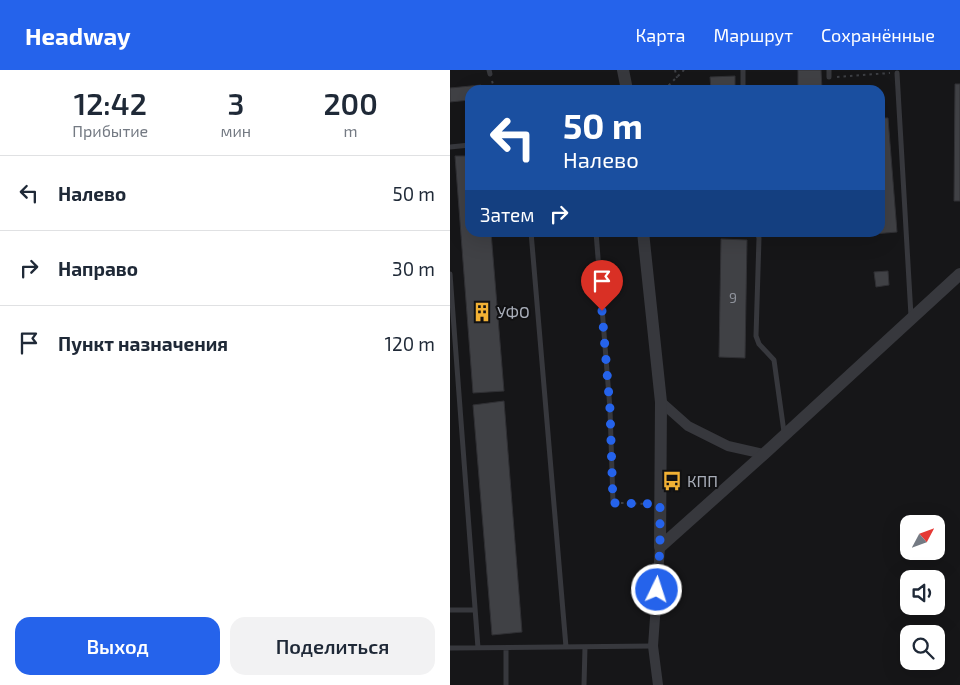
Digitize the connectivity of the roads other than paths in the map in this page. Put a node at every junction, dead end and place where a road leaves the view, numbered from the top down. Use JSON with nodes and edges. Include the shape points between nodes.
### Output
{"nodes":[{"id":1,"x":623,"y":70,"type":"edge"},
{"id":2,"x":743,"y":70,"type":"edge"},
{"id":3,"x":829,"y":70,"type":"edge"},
{"id":4,"x":897,"y":73,"type":"road end"},
{"id":5,"x":828,"y":77,"type":"road end"},
{"id":6,"x":626,"y":85,"type":"edge"},
{"id":7,"x":743,"y":85,"type":"edge"},
{"id":8,"x":465,"y":146,"type":"edge"},
{"id":9,"x":450,"y":147,"type":"edge"},
{"id":10,"x":532,"y":237,"type":"edge"},
{"id":11,"x":596,"y":237,"type":"edge"},
{"id":12,"x":644,"y":237,"type":"edge"},
{"id":13,"x":759,"y":237,"type":"edge"},
{"id":14,"x":450,"y":274,"type":"edge"},
{"id":15,"x":960,"y":274,"type":"edge"},
{"id":16,"x":911,"y":319,"type":"junction"},
{"id":17,"x":661,"y":402,"type":"junction"},
{"id":18,"x":785,"y":435,"type":"junction"},
{"id":19,"x":764,"y":454,"type":"junction"},
{"id":20,"x":613,"y":503,"type":"road end"},
{"id":21,"x":660,"y":547,"type":"junction"},
{"id":22,"x":450,"y":610,"type":"edge"},
{"id":23,"x":474,"y":610,"type":"junction"},
{"id":24,"x":653,"y":646,"type":"junction"},
{"id":25,"x":566,"y":647,"type":"junction"},
{"id":26,"x":585,"y":647,"type":"junction"},
{"id":27,"x":450,"y":648,"type":"edge"},
{"id":28,"x":478,"y":648,"type":"junction"},
{"id":29,"x":506,"y":648,"type":"junction"},
{"id":30,"x":506,"y":685,"type":"edge"},
{"id":31,"x":584,"y":685,"type":"edge"},
{"id":32,"x":658,"y":685,"type":"edge"}],
"edges":[{"from":1,"to":6,"type":"street"},
{"from":2,"to":7,"type":"lane"},
{"from":3,"to":5,"type":"lane"},
{"from":4,"to":16,"type":"lane"},
{"from":8,"to":9,"type":"lane"},
{"from":10,"to":25,"type":"lane"},
{"from":11,"to":20,"type":"lane","via":[[610,409]]},
{"from":12,"to":17,"type":"street"},
{"from":13,"to":18,"type":"lane","via":[[756,336],[774,360]]},
{"from":14,"to":23,"type":"lane"},
{"from":15,"to":16,"type":"street"},
{"from":16,"to":18,"type":"street"},
{"from":17,"to":19,"type":"street","via":[[688,426],[728,446]]},
{"from":17,"to":21,"type":"street"},
{"from":18,"to":19,"type":"street"},
{"from":19,"to":21,"type":"street"},
{"from":21,"to":24,"type":"street"},
{"from":22,"to":23,"type":"lane"},
{"from":23,"to":28,"type":"lane"},
{"from":24,"to":26,"type":"lane"},
{"from":24,"to":32,"type":"street"},
{"from":25,"to":26,"type":"lane"},
{"from":25,"to":29,"type":"lane"},
{"from":26,"to":31,"type":"lane"},
{"from":27,"to":28,"type":"lane"},
{"from":28,"to":29,"type":"lane"},
{"from":29,"to":30,"type":"lane"}]}
